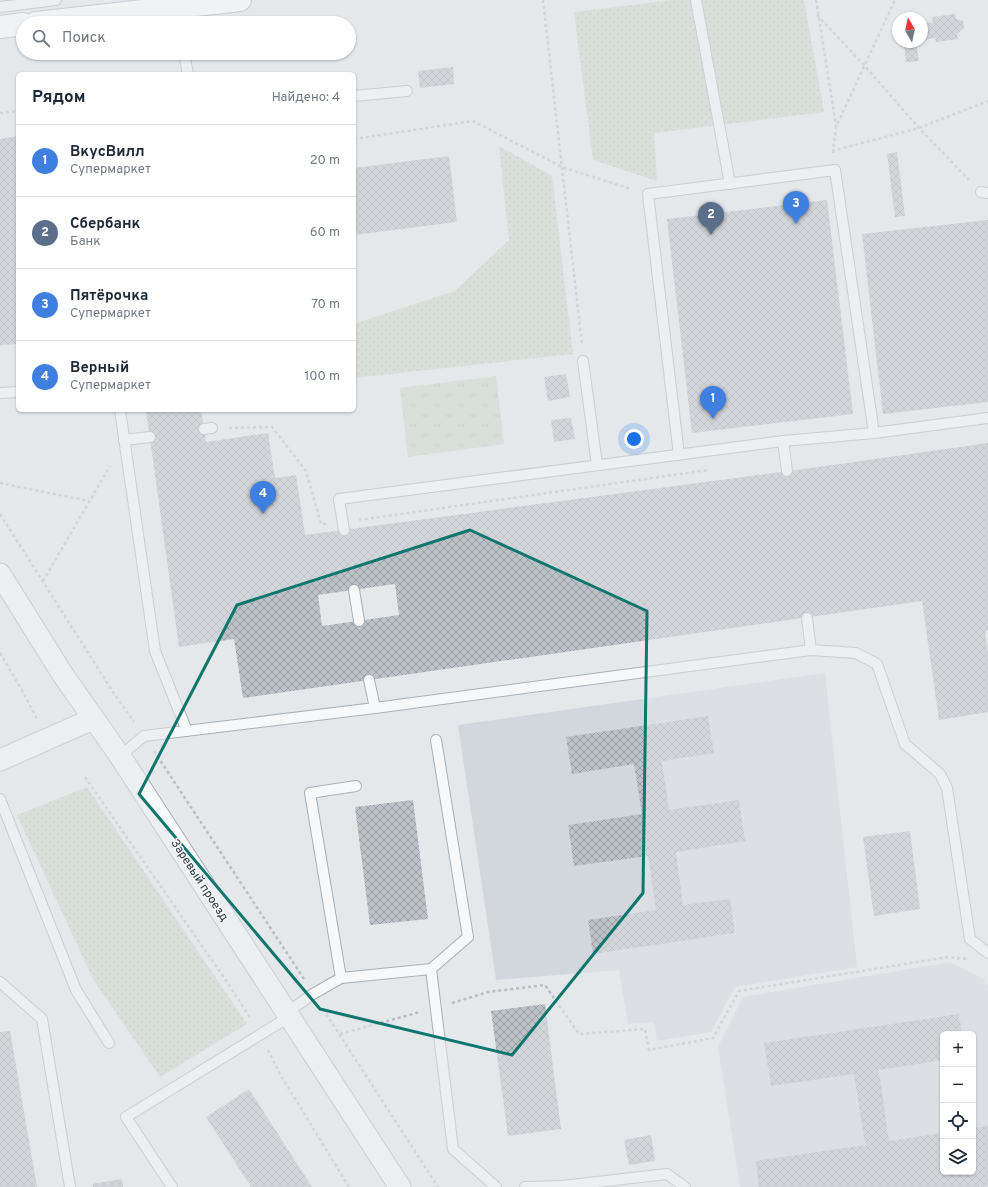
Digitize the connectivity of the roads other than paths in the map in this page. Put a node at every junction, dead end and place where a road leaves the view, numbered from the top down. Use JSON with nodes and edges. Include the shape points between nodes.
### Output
{"nodes":[{"id":1,"x":56,"y":0,"type":"edge"},
{"id":2,"x":240,"y":0,"type":"edge"},
{"id":3,"x":696,"y":0,"type":"edge"},
{"id":4,"x":0,"y":7,"type":"edge"},
{"id":5,"x":178,"y":15,"type":"edge"},
{"id":6,"x":160,"y":16,"type":"edge"},
{"id":7,"x":16,"y":25,"type":"edge"},
{"id":8,"x":0,"y":27,"type":"edge"},
{"id":9,"x":185,"y":60,"type":"edge"},
{"id":10,"x":188,"y":72,"type":"edge"},
{"id":11,"x":407,"y":91,"type":"dead end"},
{"id":12,"x":356,"y":96,"type":"edge"},
{"id":13,"x":730,"y":184,"type":"junction"},
{"id":14,"x":583,"y":361,"type":"road end"},
{"id":15,"x":16,"y":392,"type":"edge"},
{"id":16,"x":0,"y":394,"type":"edge"},
{"id":17,"x":120,"y":412,"type":"edge"},
{"id":18,"x":988,"y":418,"type":"edge"},
{"id":19,"x":874,"y":433,"type":"junction"},
{"id":20,"x":150,"y":437,"type":"dead end"},
{"id":21,"x":124,"y":440,"type":"junction"},
{"id":22,"x":783,"y":441,"type":"junction"},
{"id":23,"x":679,"y":455,"type":"junction"},
{"id":24,"x":597,"y":465,"type":"junction"},
{"id":25,"x":787,"y":471,"type":"dead end"},
{"id":26,"x":344,"y":530,"type":"dead end"},
{"id":27,"x":0,"y":574,"type":"edge"},
{"id":28,"x":354,"y":590,"type":"dead end"},
{"id":29,"x":807,"y":618,"type":"dead end"},
{"id":30,"x":359,"y":621,"type":"dead end"},
{"id":31,"x":811,"y":650,"type":"junction"},
{"id":32,"x":369,"y":680,"type":"dead end"},
{"id":33,"x":374,"y":708,"type":"junction"},
{"id":34,"x":93,"y":719,"type":"junction"},
{"id":35,"x":187,"y":731,"type":"junction"},
{"id":36,"x":436,"y":740,"type":"dead end"},
{"id":37,"x":120,"y":756,"type":"junction"},
{"id":38,"x":0,"y":760,"type":"edge"},
{"id":39,"x":356,"y":786,"type":"dead end"},
{"id":40,"x":0,"y":799,"type":"edge"},
{"id":41,"x":988,"y":953,"type":"edge"},
{"id":42,"x":431,"y":969,"type":"junction"},
{"id":43,"x":341,"y":978,"type":"junction"},
{"id":44,"x":0,"y":982,"type":"edge"},
{"id":45,"x":287,"y":1015,"type":"junction"},
{"id":46,"x":109,"y":1043,"type":"dead end"},
{"id":47,"x":562,"y":1186,"type":"edge"},
{"id":48,"x":70,"y":1187,"type":"edge"},
{"id":49,"x":172,"y":1187,"type":"edge"},
{"id":50,"x":400,"y":1187,"type":"edge"},
{"id":51,"x":496,"y":1187,"type":"edge"},
{"id":52,"x":525,"y":1187,"type":"edge"},
{"id":53,"x":685,"y":1187,"type":"edge"}],
"edges":[{"from":1,"to":4,"type":"lane"},
{"from":2,"to":5,"type":"main road"},
{"from":3,"to":13,"type":"lane"},
{"from":5,"to":6,"type":"main road"},
{"from":7,"to":8,"type":"main road"},
{"from":9,"to":10,"type":"lane"},
{"from":11,"to":12,"type":"lane"},
{"from":13,"to":19,"type":"lane","via":[[835,170]]},
{"from":13,"to":23,"type":"lane","via":[[648,194]]},
{"from":14,"to":24,"type":"lane"},
{"from":15,"to":16,"type":"lane"},
{"from":17,"to":21,"type":"lane"},
{"from":18,"to":19,"type":"lane"},
{"from":19,"to":22,"type":"lane"},
{"from":20,"to":21,"type":"lane"},
{"from":21,"to":35,"type":"lane","via":[[155,651]]},
{"from":22,"to":23,"type":"lane"},
{"from":22,"to":25,"type":"lane"},
{"from":23,"to":24,"type":"lane"},
{"from":24,"to":26,"type":"lane","via":[[339,499]]},
{"from":27,"to":34,"type":"street","name":"Заревый проезд","via":[[63,676]]},
{"from":28,"to":30,"type":"lane"},
{"from":29,"to":31,"type":"lane"},
{"from":31,"to":33,"type":"lane"},
{"from":31,"to":41,"type":"lane","via":[[856,652],[877,664],[905,744],[940,774],[947,788],[970,939]]},
{"from":32,"to":33,"type":"lane"},
{"from":33,"to":35,"type":"lane"},
{"from":34,"to":37,"type":"street","name":"Заревый проезд"},
{"from":34,"to":38,"type":"street"},
{"from":35,"to":37,"type":"lane","via":[[144,736]]},
{"from":36,"to":42,"type":"lane","via":[[468,937]]},
{"from":37,"to":45,"type":"street","name":"Заревый проезд"},
{"from":39,"to":43,"type":"lane","via":[[310,793]]},
{"from":40,"to":46,"type":"lane","via":[[76,990]]},
{"from":42,"to":43,"type":"lane"},
{"from":42,"to":51,"type":"lane","via":[[453,1148]]},
{"from":43,"to":45,"type":"lane","via":[[313,994]]},
{"from":44,"to":48,"type":"lane","via":[[42,1019]]},
{"from":45,"to":49,"type":"lane","via":[[261,1034],[126,1117]]},
{"from":45,"to":50,"type":"street","name":"Заревый проезд"},
{"from":47,"to":52,"type":"lane"},
{"from":47,"to":53,"type":"lane","via":[[667,1174]]}]}
